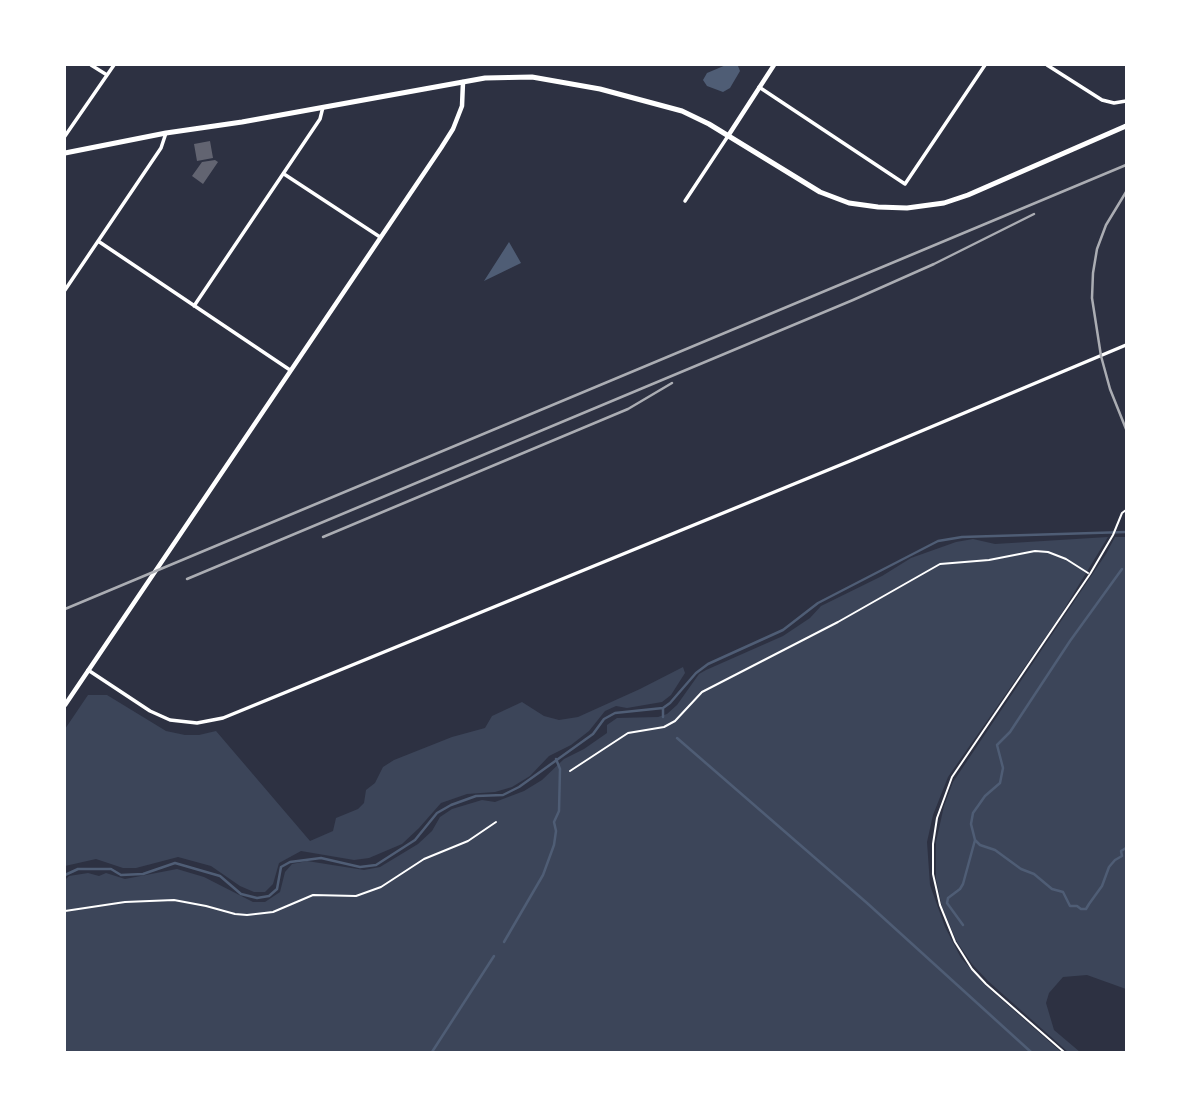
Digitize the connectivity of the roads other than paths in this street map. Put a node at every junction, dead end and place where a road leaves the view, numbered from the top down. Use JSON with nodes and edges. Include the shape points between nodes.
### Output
{"nodes":[{"id":1,"x":91,"y":65,"type":"edge"},
{"id":2,"x":114,"y":65,"type":"edge"},
{"id":3,"x":774,"y":65,"type":"edge"},
{"id":4,"x":985,"y":65,"type":"edge"},
{"id":5,"x":1047,"y":65,"type":"edge"},
{"id":6,"x":107,"y":75,"type":"junction"},
{"id":7,"x":463,"y":82,"type":"junction"},
{"id":8,"x":760,"y":87,"type":"junction"},
{"id":9,"x":1126,"y":101,"type":"edge"},
{"id":10,"x":323,"y":107,"type":"junction"},
{"id":11,"x":1126,"y":126,"type":"edge"},
{"id":12,"x":166,"y":133,"type":"junction"},
{"id":13,"x":65,"y":136,"type":"edge"},
{"id":14,"x":728,"y":136,"type":"junction"},
{"id":15,"x":65,"y":153,"type":"edge"},
{"id":16,"x":284,"y":174,"type":"junction"},
{"id":17,"x":685,"y":201,"type":"dead end"},
{"id":18,"x":380,"y":237,"type":"junction"},
{"id":19,"x":98,"y":241,"type":"junction"},
{"id":20,"x":65,"y":290,"type":"edge"},
{"id":21,"x":194,"y":306,"type":"junction"},
{"id":22,"x":1126,"y":345,"type":"edge"},
{"id":23,"x":290,"y":370,"type":"junction"},
{"id":24,"x":88,"y":670,"type":"junction"},
{"id":25,"x":65,"y":705,"type":"edge"}],
"edges":[{"from":1,"to":6,"type":"street"},
{"from":2,"to":6,"type":"street"},
{"from":3,"to":8,"type":"street"},
{"from":4,"to":8,"type":"street","via":[[905,184]]},
{"from":5,"to":9,"type":"street","via":[[1107,102]]},
{"from":6,"to":13,"type":"street"},
{"from":7,"to":10,"type":"highway"},
{"from":7,"to":14,"type":"highway","via":[[514,76],[600,89],[682,111]]},
{"from":7,"to":18,"type":"street","via":[[462,106],[453,128]]},
{"from":8,"to":14,"type":"street"},
{"from":10,"to":12,"type":"highway"},
{"from":10,"to":16,"type":"street"},
{"from":11,"to":14,"type":"highway","via":[[968,195],[907,208],[835,198]]},
{"from":12,"to":15,"type":"highway"},
{"from":12,"to":19,"type":"street"},
{"from":14,"to":17,"type":"street"},
{"from":16,"to":18,"type":"street"},
{"from":16,"to":21,"type":"street"},
{"from":18,"to":23,"type":"street"},
{"from":19,"to":20,"type":"street"},
{"from":19,"to":21,"type":"street"},
{"from":21,"to":23,"type":"street"},
{"from":22,"to":24,"type":"street","via":[[223,718],[197,723],[170,720]]},
{"from":23,"to":24,"type":"street"},
{"from":24,"to":25,"type":"street"}]}
